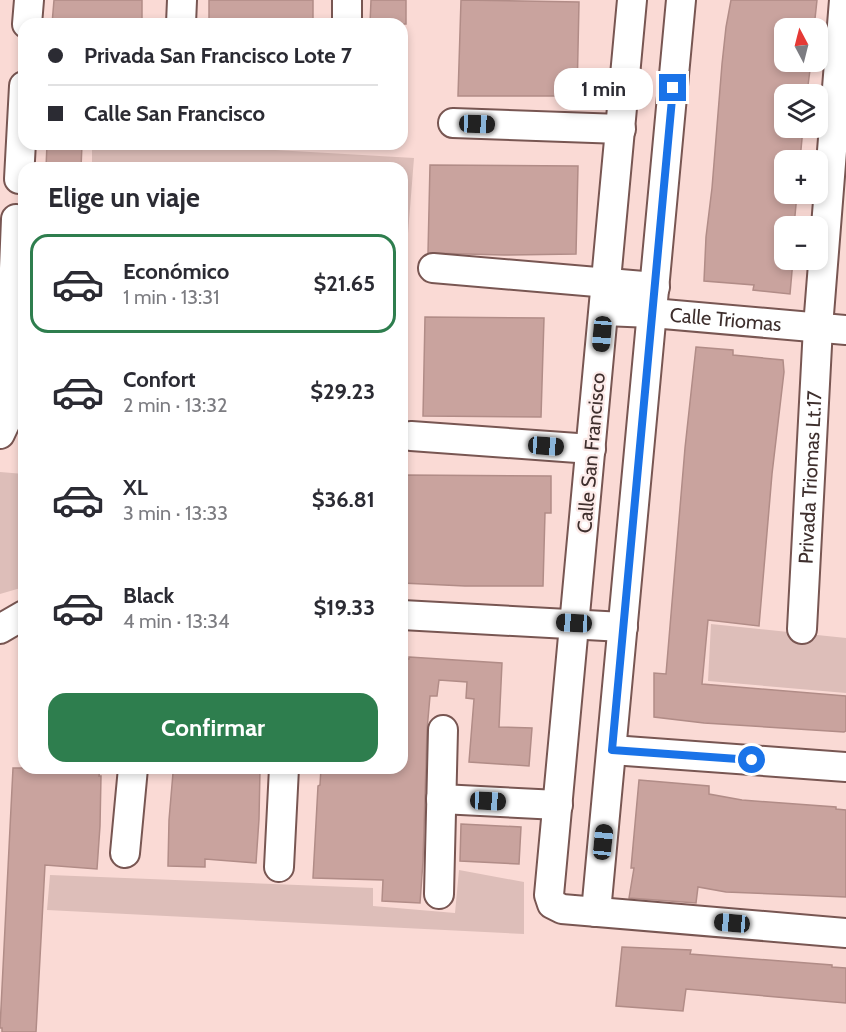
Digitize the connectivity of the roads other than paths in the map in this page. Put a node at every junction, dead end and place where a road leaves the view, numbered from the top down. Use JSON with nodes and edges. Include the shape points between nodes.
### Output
{"nodes":[{"id":1,"x":29,"y":0,"type":"edge"},
{"id":2,"x":182,"y":0,"type":"edge"},
{"id":3,"x":347,"y":0,"type":"edge"},
{"id":4,"x":632,"y":0,"type":"edge"},
{"id":5,"x":681,"y":0,"type":"edge"},
{"id":6,"x":844,"y":0,"type":"edge"},
{"id":7,"x":28,"y":18,"type":"edge"},
{"id":8,"x":181,"y":18,"type":"edge"},
{"id":9,"x":347,"y":18,"type":"edge"},
{"id":10,"x":453,"y":123,"type":"dead end"},
{"id":11,"x":621,"y":129,"type":"junction"},
{"id":12,"x":16,"y":219,"type":"dead end"},
{"id":13,"x":433,"y":268,"type":"dead end"},
{"id":14,"x":605,"y":298,"type":"junction"},
{"id":15,"x":653,"y":300,"type":"junction"},
{"id":16,"x":818,"y":327,"type":"junction"},
{"id":17,"x":846,"y":330,"type":"edge"},
{"id":18,"x":0,"y":434,"type":"edge"},
{"id":19,"x":411,"y":436,"type":"dead end"},
{"id":20,"x":591,"y":449,"type":"junction"},
{"id":21,"x":408,"y":615,"type":"edge"},
{"id":22,"x":18,"y":618,"type":"edge"},
{"id":23,"x":574,"y":623,"type":"junction"},
{"id":24,"x":623,"y":627,"type":"junction"},
{"id":25,"x":0,"y":629,"type":"edge"},
{"id":26,"x":802,"y":629,"type":"dead end"},
{"id":27,"x":443,"y":730,"type":"dead end"},
{"id":28,"x":612,"y":750,"type":"junction"},
{"id":29,"x":846,"y":766,"type":"edge"},
{"id":30,"x":132,"y":774,"type":"edge"},
{"id":31,"x":284,"y":774,"type":"edge"},
{"id":32,"x":441,"y":799,"type":"junction"},
{"id":33,"x":558,"y":805,"type":"junction"},
{"id":34,"x":125,"y":853,"type":"dead end"},
{"id":35,"x":279,"y":867,"type":"dead end"},
{"id":36,"x":439,"y":894,"type":"dead end"},
{"id":37,"x":596,"y":912,"type":"junction"},
{"id":38,"x":846,"y":933,"type":"edge"}],
"edges":[{"from":1,"to":7,"type":"street"},
{"from":2,"to":8,"type":"street"},
{"from":3,"to":9,"type":"street"},
{"from":4,"to":11,"type":"street","name":"Calle San Francisco"},
{"from":5,"to":15,"type":"street"},
{"from":6,"to":16,"type":"street","name":"Privada Triomas Lt.17"},
{"from":10,"to":11,"type":"street"},
{"from":11,"to":14,"type":"street","name":"Calle San Francisco"},
{"from":12,"to":18,"type":"street","via":[[8,417]]},
{"from":13,"to":14,"type":"street","name":"Calle Triomas"},
{"from":14,"to":15,"type":"street","name":"Calle Triomas"},
{"from":14,"to":20,"type":"street","name":"Calle San Francisco"},
{"from":15,"to":16,"type":"street","name":"Calle Triomas"},
{"from":15,"to":24,"type":"street"},
{"from":16,"to":17,"type":"street","name":"Calle Triomas"},
{"from":16,"to":26,"type":"street","name":"Privada Triomas Lt.17"},
{"from":19,"to":20,"type":"street"},
{"from":20,"to":23,"type":"street","name":"Calle San Francisco"},
{"from":21,"to":23,"type":"street"},
{"from":22,"to":25,"type":"street"},
{"from":23,"to":24,"type":"street"},
{"from":23,"to":33,"type":"street","name":"Calle San Francisco"},
{"from":24,"to":28,"type":"street"},
{"from":27,"to":32,"type":"street"},
{"from":28,"to":29,"type":"street"},
{"from":28,"to":37,"type":"street"},
{"from":30,"to":34,"type":"street"},
{"from":31,"to":35,"type":"street"},
{"from":32,"to":33,"type":"street"},
{"from":32,"to":36,"type":"street"},
{"from":33,"to":37,"type":"street","name":"Calle San Francisco","via":[[549,895],[552,904],[562,909]]},
{"from":37,"to":38,"type":"street"}]}
